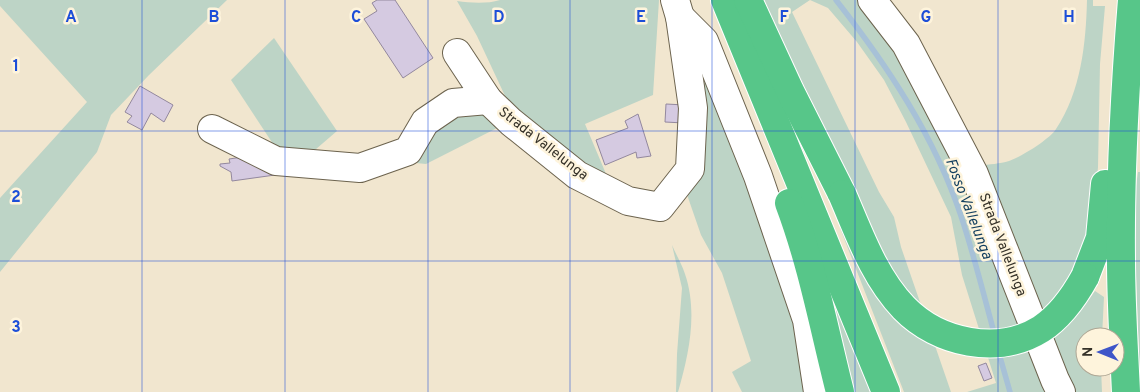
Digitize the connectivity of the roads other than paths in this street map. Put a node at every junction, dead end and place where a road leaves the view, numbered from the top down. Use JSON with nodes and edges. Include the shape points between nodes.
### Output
{"nodes":[{"id":1,"x":726,"y":0,"type":"edge"},
{"id":2,"x":748,"y":0,"type":"edge"},
{"id":3,"x":872,"y":0,"type":"edge"},
{"id":4,"x":677,"y":8,"type":"edge"},
{"id":5,"x":1134,"y":16,"type":"edge"},
{"id":6,"x":458,"y":53,"type":"dead end"},
{"id":7,"x":1126,"y":86,"type":"junction"},
{"id":8,"x":488,"y":100,"type":"junction"},
{"id":9,"x":212,"y":130,"type":"dead end"},
{"id":10,"x":782,"y":141,"type":"junction"},
{"id":11,"x":818,"y":392,"type":"edge"},
{"id":12,"x":840,"y":392,"type":"edge"},
{"id":13,"x":886,"y":392,"type":"edge"},
{"id":14,"x":1061,"y":392,"type":"edge"},
{"id":15,"x":1126,"y":392,"type":"edge"}],
"edges":[{"from":1,"to":10,"type":"highway"},
{"from":2,"to":7,"type":"highway","bridge":true,"via":[[874,265],[890,291],[904,309],[921,322],[949,338],[964,342],[1003,342],[1029,334],[1040,329],[1074,296],[1100,238],[1109,114]]},
{"from":3,"to":14,"type":"street","name":"Strada Vallelunga","via":[[906,44],[974,174]]},
{"from":4,"to":8,"type":"street","name":"Strada Vallelunga","via":[[693,108],[690,169],[660,207],[628,201],[578,175]]},
{"from":4,"to":11,"type":"street","name":"Strada Vallelunga","via":[[704,41],[758,176],[806,320]]},
{"from":5,"to":7,"type":"highway"},
{"from":6,"to":8,"type":"street","name":"Strada Vallelunga"},
{"from":7,"to":15,"type":"highway","via":[[1121,259]]},
{"from":8,"to":9,"type":"street","via":[[453,103],[425,122],[408,151],[360,168],[276,161]]},
{"from":10,"to":12,"type":"highway","via":[[774,167],[800,233]]},
{"from":10,"to":13,"type":"highway"}]}
